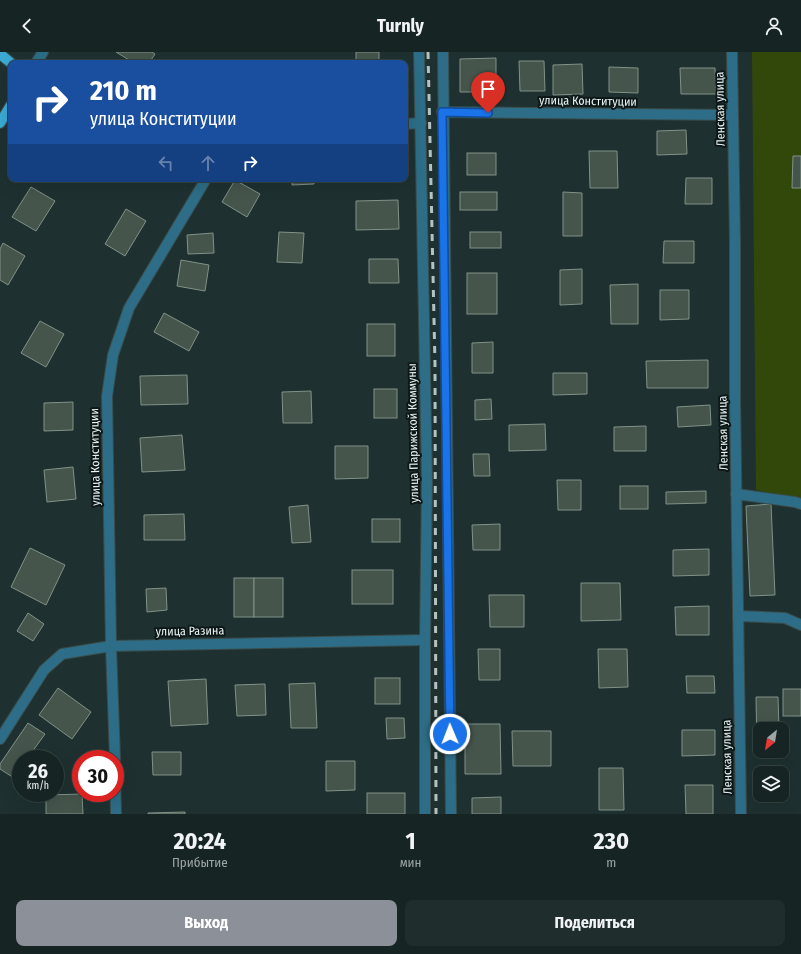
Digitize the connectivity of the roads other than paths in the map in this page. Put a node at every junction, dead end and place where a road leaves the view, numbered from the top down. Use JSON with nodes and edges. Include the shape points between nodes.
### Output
{"nodes":[{"id":1,"x":419,"y":52,"type":"edge"},
{"id":2,"x":443,"y":52,"type":"edge"},
{"id":3,"x":732,"y":52,"type":"edge"},
{"id":4,"x":0,"y":54,"type":"edge"},
{"id":5,"x":8,"y":61,"type":"edge"},
{"id":6,"x":8,"y":110,"type":"edge"},
{"id":7,"x":442,"y":112,"type":"junction"},
{"id":8,"x":732,"y":115,"type":"junction"},
{"id":9,"x":0,"y":123,"type":"edge"},
{"id":10,"x":421,"y":123,"type":"junction"},
{"id":11,"x":408,"y":124,"type":"edge"},
{"id":12,"x":204,"y":182,"type":"edge"},
{"id":13,"x":736,"y":494,"type":"junction"},
{"id":14,"x":801,"y":504,"type":"edge"},
{"id":15,"x":738,"y":616,"type":"junction"},
{"id":16,"x":801,"y":624,"type":"edge"},
{"id":17,"x":425,"y":640,"type":"junction"},
{"id":18,"x":111,"y":646,"type":"junction"},
{"id":19,"x":0,"y":738,"type":"edge"},
{"id":20,"x":115,"y":750,"type":"edge"},
{"id":21,"x":116,"y":802,"type":"edge"},
{"id":22,"x":116,"y":814,"type":"edge"},
{"id":23,"x":425,"y":814,"type":"edge"},
{"id":24,"x":451,"y":814,"type":"edge"},
{"id":25,"x":741,"y":814,"type":"edge"}],
"edges":[{"from":1,"to":10,"type":"street","name":"улица Парижской Коммуны"},
{"from":2,"to":7,"type":"street"},
{"from":3,"to":8,"type":"street","name":"Ленская улица"},
{"from":4,"to":5,"type":"main road"},
{"from":6,"to":9,"type":"main road"},
{"from":7,"to":8,"type":"street","name":"улица Конституции"},
{"from":7,"to":24,"type":"street"},
{"from":8,"to":13,"type":"street","name":"Ленская улица"},
{"from":10,"to":11,"type":"street"},
{"from":10,"to":17,"type":"street","name":"улица Парижской Коммуны","via":[[427,481]]},
{"from":12,"to":18,"type":"street","name":"улица Конституции","via":[[129,308],[113,355],[108,396]]},
{"from":13,"to":14,"type":"street"},
{"from":13,"to":15,"type":"street","name":"Ленская улица"},
{"from":15,"to":16,"type":"street","via":[[785,618]]},
{"from":15,"to":25,"type":"street","name":"Ленская улица"},
{"from":17,"to":18,"type":"street","name":"улица Разина"},
{"from":17,"to":23,"type":"street","name":"улица Парижской Коммуны"},
{"from":18,"to":19,"type":"street","name":"улица Разина","via":[[62,654],[44,670]]},
{"from":18,"to":20,"type":"street","name":"улица Конституции"},
{"from":21,"to":22,"type":"street"}]}
